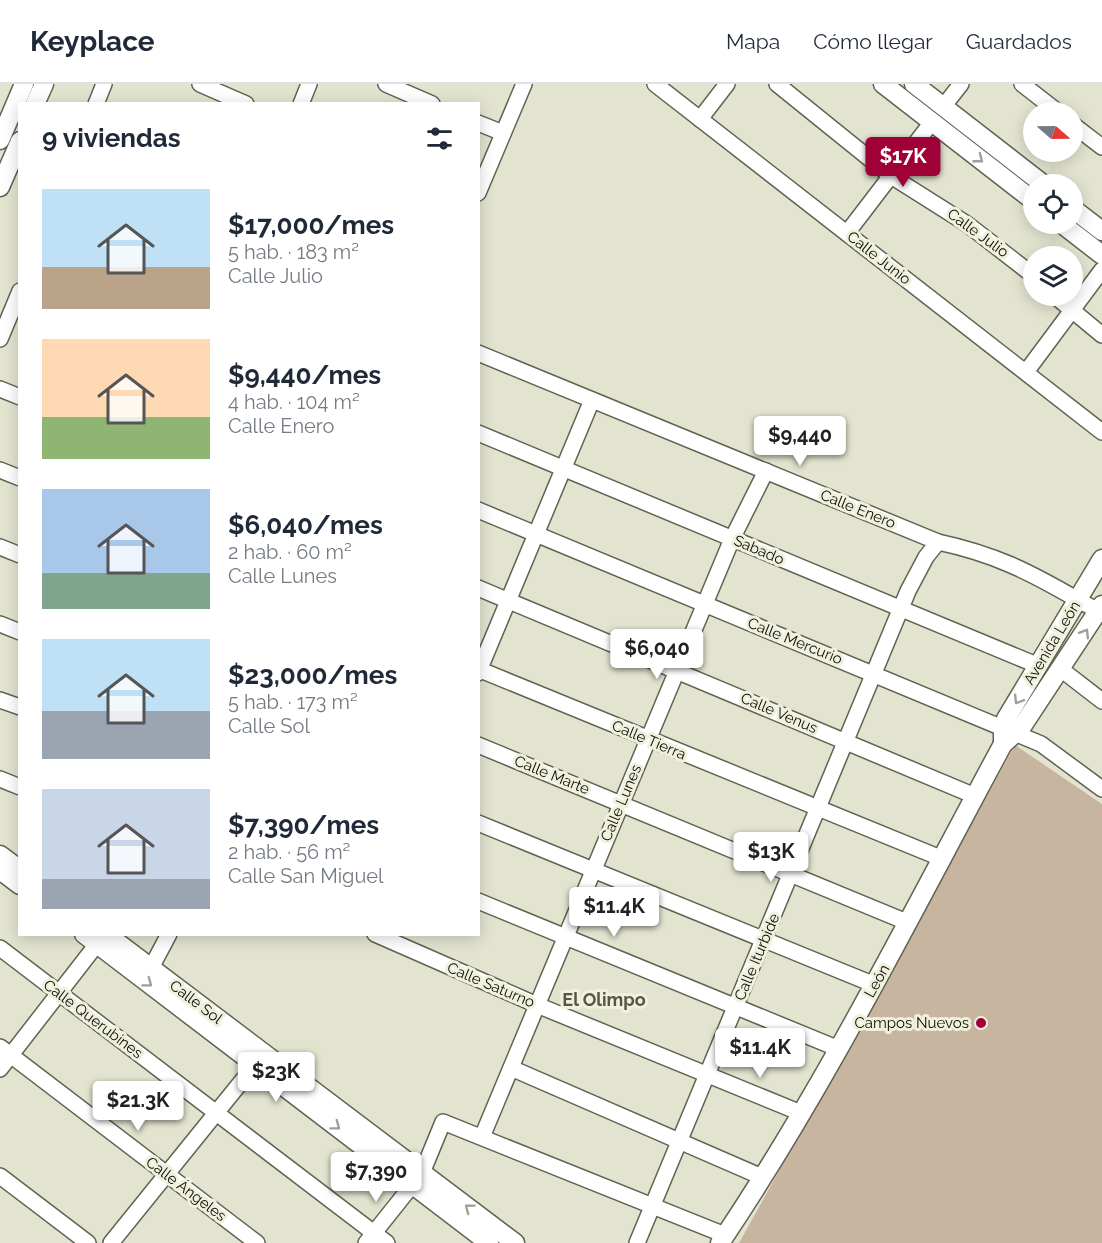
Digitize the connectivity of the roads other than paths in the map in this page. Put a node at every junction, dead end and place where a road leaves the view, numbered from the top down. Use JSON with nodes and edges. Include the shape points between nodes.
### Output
{"nodes":[{"id":1,"x":24,"y":84,"type":"edge"},
{"id":2,"x":44,"y":84,"type":"edge"},
{"id":3,"x":104,"y":84,"type":"edge"},
{"id":4,"x":200,"y":84,"type":"edge"},
{"id":5,"x":309,"y":84,"type":"edge"},
{"id":6,"x":386,"y":84,"type":"edge"},
{"id":7,"x":524,"y":84,"type":"edge"},
{"id":8,"x":656,"y":84,"type":"edge"},
{"id":9,"x":727,"y":84,"type":"edge"},
{"id":10,"x":777,"y":84,"type":"edge"},
{"id":11,"x":883,"y":84,"type":"edge"},
{"id":12,"x":914,"y":84,"type":"edge"},
{"id":13,"x":961,"y":84,"type":"edge"},
{"id":14,"x":1022,"y":84,"type":"edge"},
{"id":15,"x":36,"y":102,"type":"edge"},
{"id":16,"x":97,"y":102,"type":"edge"},
{"id":17,"x":241,"y":102,"type":"edge"},
{"id":18,"x":302,"y":102,"type":"edge"},
{"id":19,"x":427,"y":102,"type":"edge"},
{"id":20,"x":1045,"y":102,"type":"edge"},
{"id":21,"x":943,"y":107,"type":"junction"},
{"id":22,"x":700,"y":119,"type":"junction"},
{"id":23,"x":932,"y":122,"type":"junction"},
{"id":24,"x":480,"y":124,"type":"edge"},
{"id":25,"x":1083,"y":132,"type":"edge"},
{"id":26,"x":503,"y":133,"type":"junction"},
{"id":27,"x":0,"y":140,"type":"edge"},
{"id":28,"x":1102,"y":147,"type":"edge"},
{"id":29,"x":15,"y":164,"type":"edge"},
{"id":30,"x":1030,"y":174,"type":"edge"},
{"id":31,"x":891,"y":176,"type":"junction"},
{"id":32,"x":0,"y":187,"type":"edge"},
{"id":33,"x":480,"y":188,"type":"edge"},
{"id":34,"x":1023,"y":192,"type":"edge"},
{"id":35,"x":1083,"y":216,"type":"edge"},
{"id":36,"x":1102,"y":231,"type":"edge"},
{"id":37,"x":848,"y":233,"type":"junction"},
{"id":38,"x":1075,"y":234,"type":"edge"},
{"id":39,"x":1102,"y":255,"type":"edge"},
{"id":40,"x":1023,"y":267,"type":"edge"},
{"id":41,"x":1102,"y":270,"type":"edge"},
{"id":42,"x":18,"y":296,"type":"edge"},
{"id":43,"x":1066,"y":306,"type":"edge"},
{"id":44,"x":1071,"y":310,"type":"junction"},
{"id":45,"x":10,"y":316,"type":"edge"},
{"id":46,"x":1102,"y":335,"type":"edge"},
{"id":47,"x":0,"y":339,"type":"edge"},
{"id":48,"x":480,"y":354,"type":"edge"},
{"id":49,"x":1026,"y":372,"type":"junction"},
{"id":50,"x":0,"y":389,"type":"edge"},
{"id":51,"x":18,"y":396,"type":"edge"},
{"id":52,"x":592,"y":400,"type":"junction"},
{"id":53,"x":1102,"y":432,"type":"edge"},
{"id":54,"x":480,"y":434,"type":"edge"},
{"id":55,"x":563,"y":469,"type":"junction"},
{"id":56,"x":0,"y":470,"type":"edge"},
{"id":57,"x":766,"y":471,"type":"junction"},
{"id":58,"x":18,"y":477,"type":"edge"},
{"id":59,"x":480,"y":511,"type":"edge"},
{"id":60,"x":536,"y":534,"type":"junction"},
{"id":61,"x":732,"y":539,"type":"junction"},
{"id":62,"x":938,"y":542,"type":"junction"},
{"id":63,"x":0,"y":547,"type":"edge"},
{"id":64,"x":18,"y":554,"type":"edge"},
{"id":65,"x":1102,"y":559,"type":"edge"},
{"id":66,"x":480,"y":589,"type":"edge"},
{"id":67,"x":509,"y":600,"type":"junction"},
{"id":68,"x":1078,"y":600,"type":"junction"},
{"id":69,"x":705,"y":603,"type":"junction"},
{"id":70,"x":902,"y":610,"type":"junction"},
{"id":71,"x":1101,"y":610,"type":"edge"},
{"id":72,"x":0,"y":624,"type":"edge"},
{"id":73,"x":18,"y":631,"type":"edge"},
{"id":74,"x":1039,"y":666,"type":"junction"},
{"id":75,"x":480,"y":669,"type":"edge"},
{"id":76,"x":677,"y":670,"type":"junction"},
{"id":77,"x":1062,"y":670,"type":"junction"},
{"id":78,"x":480,"y":671,"type":"edge"},
{"id":79,"x":876,"y":674,"type":"junction"},
{"id":80,"x":0,"y":700,"type":"edge"},
{"id":81,"x":1102,"y":701,"type":"edge"},
{"id":82,"x":18,"y":706,"type":"edge"},
{"id":83,"x":1007,"y":735,"type":"junction"},
{"id":84,"x":648,"y":740,"type":"junction"},
{"id":85,"x":848,"y":741,"type":"junction"},
{"id":86,"x":480,"y":746,"type":"edge"},
{"id":87,"x":1102,"y":789,"type":"edge"},
{"id":88,"x":975,"y":796,"type":"junction"},
{"id":89,"x":621,"y":803,"type":"junction"},
{"id":90,"x":819,"y":810,"type":"junction"},
{"id":91,"x":480,"y":824,"type":"edge"},
{"id":92,"x":0,"y":855,"type":"edge"},
{"id":93,"x":943,"y":859,"type":"junction"},
{"id":94,"x":18,"y":868,"type":"edge"},
{"id":95,"x":0,"y":870,"type":"edge"},
{"id":96,"x":593,"y":870,"type":"junction"},
{"id":97,"x":792,"y":874,"type":"junction"},
{"id":98,"x":18,"y":884,"type":"edge"},
{"id":99,"x":480,"y":902,"type":"edge"},
{"id":100,"x":909,"y":923,"type":"junction"},
{"id":101,"x":168,"y":936,"type":"edge"},
{"id":102,"x":380,"y":936,"type":"edge"},
{"id":103,"x":566,"y":937,"type":"junction"},
{"id":104,"x":96,"y":938,"type":"edge"},
{"id":105,"x":764,"y":941,"type":"junction"},
{"id":106,"x":0,"y":948,"type":"edge"},
{"id":107,"x":151,"y":968,"type":"junction"},
{"id":108,"x":875,"y":985,"type":"junction"},
{"id":109,"x":60,"y":993,"type":"junction"},
{"id":110,"x":537,"y":1005,"type":"junction"},
{"id":111,"x":736,"y":1006,"type":"junction"},
{"id":112,"x":839,"y":1049,"type":"junction"},
{"id":113,"x":6,"y":1051,"type":"edge"},
{"id":114,"x":260,"y":1059,"type":"junction"},
{"id":115,"x":511,"y":1068,"type":"junction"},
{"id":116,"x":0,"y":1069,"type":"edge"},
{"id":117,"x":707,"y":1076,"type":"junction"},
{"id":118,"x":216,"y":1113,"type":"junction"},
{"id":119,"x":801,"y":1113,"type":"junction"},
{"id":120,"x":482,"y":1137,"type":"junction"},
{"id":121,"x":680,"y":1141,"type":"junction"},
{"id":122,"x":167,"y":1174,"type":"junction"},
{"id":123,"x":0,"y":1176,"type":"edge"},
{"id":124,"x":762,"y":1177,"type":"junction"},
{"id":125,"x":417,"y":1178,"type":"junction"},
{"id":126,"x":653,"y":1205,"type":"junction"},
{"id":127,"x":370,"y":1238,"type":"edge"},
{"id":128,"x":723,"y":1239,"type":"edge"},
{"id":129,"x":88,"y":1243,"type":"edge"},
{"id":130,"x":111,"y":1243,"type":"edge"},
{"id":131,"x":257,"y":1243,"type":"edge"},
{"id":132,"x":387,"y":1243,"type":"edge"},
{"id":133,"x":489,"y":1243,"type":"edge"},
{"id":134,"x":515,"y":1243,"type":"edge"},
{"id":135,"x":637,"y":1243,"type":"edge"}],
"edges":[{"from":1,"to":27,"type":"street"},
{"from":2,"to":15,"type":"street"},
{"from":3,"to":16,"type":"street"},
{"from":4,"to":17,"type":"street"},
{"from":5,"to":18,"type":"street"},
{"from":6,"to":19,"type":"street"},
{"from":7,"to":26,"type":"street"},
{"from":8,"to":22,"type":"street","name":"Calle Junio"},
{"from":9,"to":22,"type":"street"},
{"from":10,"to":31,"type":"street","name":"Calle Julio"},
{"from":11,"to":23,"type":"street"},
{"from":12,"to":21,"type":"street"},
{"from":13,"to":21,"type":"street"},
{"from":14,"to":20,"type":"street"},
{"from":21,"to":30,"type":"street"},
{"from":22,"to":37,"type":"street","name":"Calle Junio"},
{"from":23,"to":31,"type":"street"},
{"from":23,"to":34,"type":"street","one_way":true},
{"from":24,"to":26,"type":"street"},
{"from":25,"to":28,"type":"street"},
{"from":26,"to":33,"type":"street"},
{"from":29,"to":32,"type":"street"},
{"from":31,"to":37,"type":"street"},
{"from":31,"to":40,"type":"street","name":"Calle Julio","via":[[967,224]]},
{"from":35,"to":36,"type":"street"},
{"from":37,"to":49,"type":"street","name":"Calle Junio"},
{"from":38,"to":39,"type":"street"},
{"from":41,"to":44,"type":"street"},
{"from":42,"to":45,"type":"street"},
{"from":43,"to":44,"type":"street"},
{"from":44,"to":46,"type":"street"},
{"from":44,"to":49,"type":"street"},
{"from":45,"to":47,"type":"street"},
{"from":48,"to":52,"type":"street","name":"Calle Enero"},
{"from":49,"to":53,"type":"street","name":"Calle Junio"},
{"from":50,"to":51,"type":"street"},
{"from":52,"to":55,"type":"street"},
{"from":52,"to":57,"type":"street","name":"Calle Enero"},
{"from":54,"to":55,"type":"street","name":"Sabado"},
{"from":55,"to":60,"type":"street"},
{"from":55,"to":61,"type":"street","name":"Sabado"},
{"from":56,"to":58,"type":"street"},
{"from":57,"to":61,"type":"street","name":"Calle Lunes"},
{"from":57,"to":62,"type":"street","name":"Calle Enero"},
{"from":59,"to":60,"type":"street","name":"Calle Mercurio"},
{"from":60,"to":67,"type":"street"},
{"from":60,"to":69,"type":"street","name":"Calle Mercurio"},
{"from":61,"to":69,"type":"street","name":"Calle Lunes"},
{"from":61,"to":70,"type":"street","name":"Sabado"},
{"from":62,"to":68,"type":"street","name":"Calle Enero","via":[[1010,562]]},
{"from":62,"to":70,"type":"street","name":"Calle Iturbide","via":[[916,574]]},
{"from":63,"to":64,"type":"street"},
{"from":65,"to":68,"type":"street","name":"Avenida León"},
{"from":66,"to":67,"type":"street","name":"Calle Venus"},
{"from":67,"to":75,"type":"street"},
{"from":67,"to":76,"type":"street","name":"Calle Venus"},
{"from":68,"to":71,"type":"street","name":"Calle Enero"},
{"from":68,"to":74,"type":"street","name":"Avenida León"},
{"from":69,"to":76,"type":"street","name":"Calle Lunes"},
{"from":69,"to":79,"type":"street","name":"Calle Mercurio"},
{"from":70,"to":74,"type":"street","name":"Sabado"},
{"from":70,"to":79,"type":"street","name":"Calle Iturbide"},
{"from":77,"to":71,"type":"street","name":"Avenida León","one_way":true},
{"from":72,"to":73,"type":"street"},
{"from":74,"to":83,"type":"street","name":"Avenida León","one_way":true},
{"from":76,"to":84,"type":"street","name":"Calle Lunes"},
{"from":76,"to":85,"type":"street","name":"Calle Venus"},
{"from":77,"to":81,"type":"street"},
{"from":77,"to":83,"type":"street","name":"Avenida León"},
{"from":78,"to":84,"type":"street","name":"Calle Tierra"},
{"from":79,"to":83,"type":"street","name":"Calle Mercurio"},
{"from":79,"to":85,"type":"street","name":"Calle Iturbide"},
{"from":80,"to":82,"type":"street"},
{"from":83,"to":87,"type":"street","name":"Calle Mercurio","via":[[1062,758]]},
{"from":83,"to":88,"type":"street","name":"León"},
{"from":84,"to":89,"type":"street","name":"Calle Lunes"},
{"from":84,"to":90,"type":"street","name":"Calle Tierra"},
{"from":85,"to":88,"type":"street","name":"Calle Venus"},
{"from":85,"to":90,"type":"street","name":"Calle Iturbide"},
{"from":86,"to":89,"type":"street","name":"Calle Marte"},
{"from":88,"to":93,"type":"street","name":"León"},
{"from":89,"to":96,"type":"street","name":"Calle Lunes"},
{"from":89,"to":97,"type":"street","name":"Calle Marte"},
{"from":90,"to":93,"type":"street","name":"Calle Tierra"},
{"from":90,"to":97,"type":"street","name":"Calle Iturbide"},
{"from":91,"to":96,"type":"street"},
{"from":92,"to":94,"type":"street"},
{"from":93,"to":100,"type":"street","name":"León"},
{"from":95,"to":98,"type":"street"},
{"from":96,"to":103,"type":"street","name":"Calle Lunes"},
{"from":96,"to":105,"type":"street"},
{"from":97,"to":100,"type":"street","name":"Calle Marte"},
{"from":97,"to":105,"type":"street","name":"Calle Iturbide"},
{"from":99,"to":103,"type":"street"},
{"from":100,"to":108,"type":"street","name":"León"},
{"from":101,"to":107,"type":"street"},
{"from":102,"to":110,"type":"street","name":"Calle Saturno"},
{"from":103,"to":110,"type":"street","name":"Calle Lunes"},
{"from":103,"to":111,"type":"street"},
{"from":104,"to":107,"type":"street","name":"Calle Sol"},
{"from":104,"to":109,"type":"street"},
{"from":104,"to":114,"type":"street","name":"Calle Sol","one_way":true},
{"from":105,"to":108,"type":"street"},
{"from":105,"to":111,"type":"street","name":"Calle Iturbide"},
{"from":106,"to":109,"type":"street","name":"Calle Querubines"},
{"from":107,"to":114,"type":"street","name":"Calle Sol"},
{"from":108,"to":112,"type":"street","name":"León"},
{"from":109,"to":113,"type":"street"},
{"from":109,"to":118,"type":"street","name":"Calle Querubines"},
{"from":110,"to":115,"type":"street","name":"Calle Lunes"},
{"from":110,"to":117,"type":"street","name":"Calle Saturno"},
{"from":111,"to":112,"type":"street"},
{"from":111,"to":117,"type":"street","name":"Calle Iturbide"},
{"from":112,"to":119,"type":"street","name":"León"},
{"from":113,"to":116,"type":"street"},
{"from":113,"to":122,"type":"street","name":"Calle Ángeles"},
{"from":114,"to":118,"type":"street"},
{"from":114,"to":125,"type":"street","name":"Calle Sol"},
{"from":115,"to":120,"type":"street","name":"Calle Lunes"},
{"from":115,"to":121,"type":"street"},
{"from":117,"to":119,"type":"street","name":"Calle Saturno"},
{"from":117,"to":121,"type":"street","name":"Calle Iturbide"},
{"from":118,"to":122,"type":"street"},
{"from":118,"to":127,"type":"street","name":"Calle Querubines"},
{"from":119,"to":124,"type":"street","name":"León"},
{"from":120,"to":125,"type":"street","via":[[443,1122]]},
{"from":120,"to":126,"type":"street"},
{"from":121,"to":124,"type":"street"},
{"from":121,"to":126,"type":"street","name":"Calle Iturbide"},
{"from":122,"to":130,"type":"street"},
{"from":122,"to":131,"type":"street","name":"Calle Ángeles"},
{"from":123,"to":129,"type":"street"},
{"from":124,"to":128,"type":"street","name":"León"},
{"from":125,"to":127,"type":"street"},
{"from":125,"to":133,"type":"street","name":"Calle Sol"},
{"from":134,"to":125,"type":"street","name":"Calle Sol","one_way":true},
{"from":126,"to":128,"type":"street"},
{"from":126,"to":135,"type":"street","name":"Calle Iturbide"},
{"from":127,"to":132,"type":"street","name":"Calle Querubines"}]}
